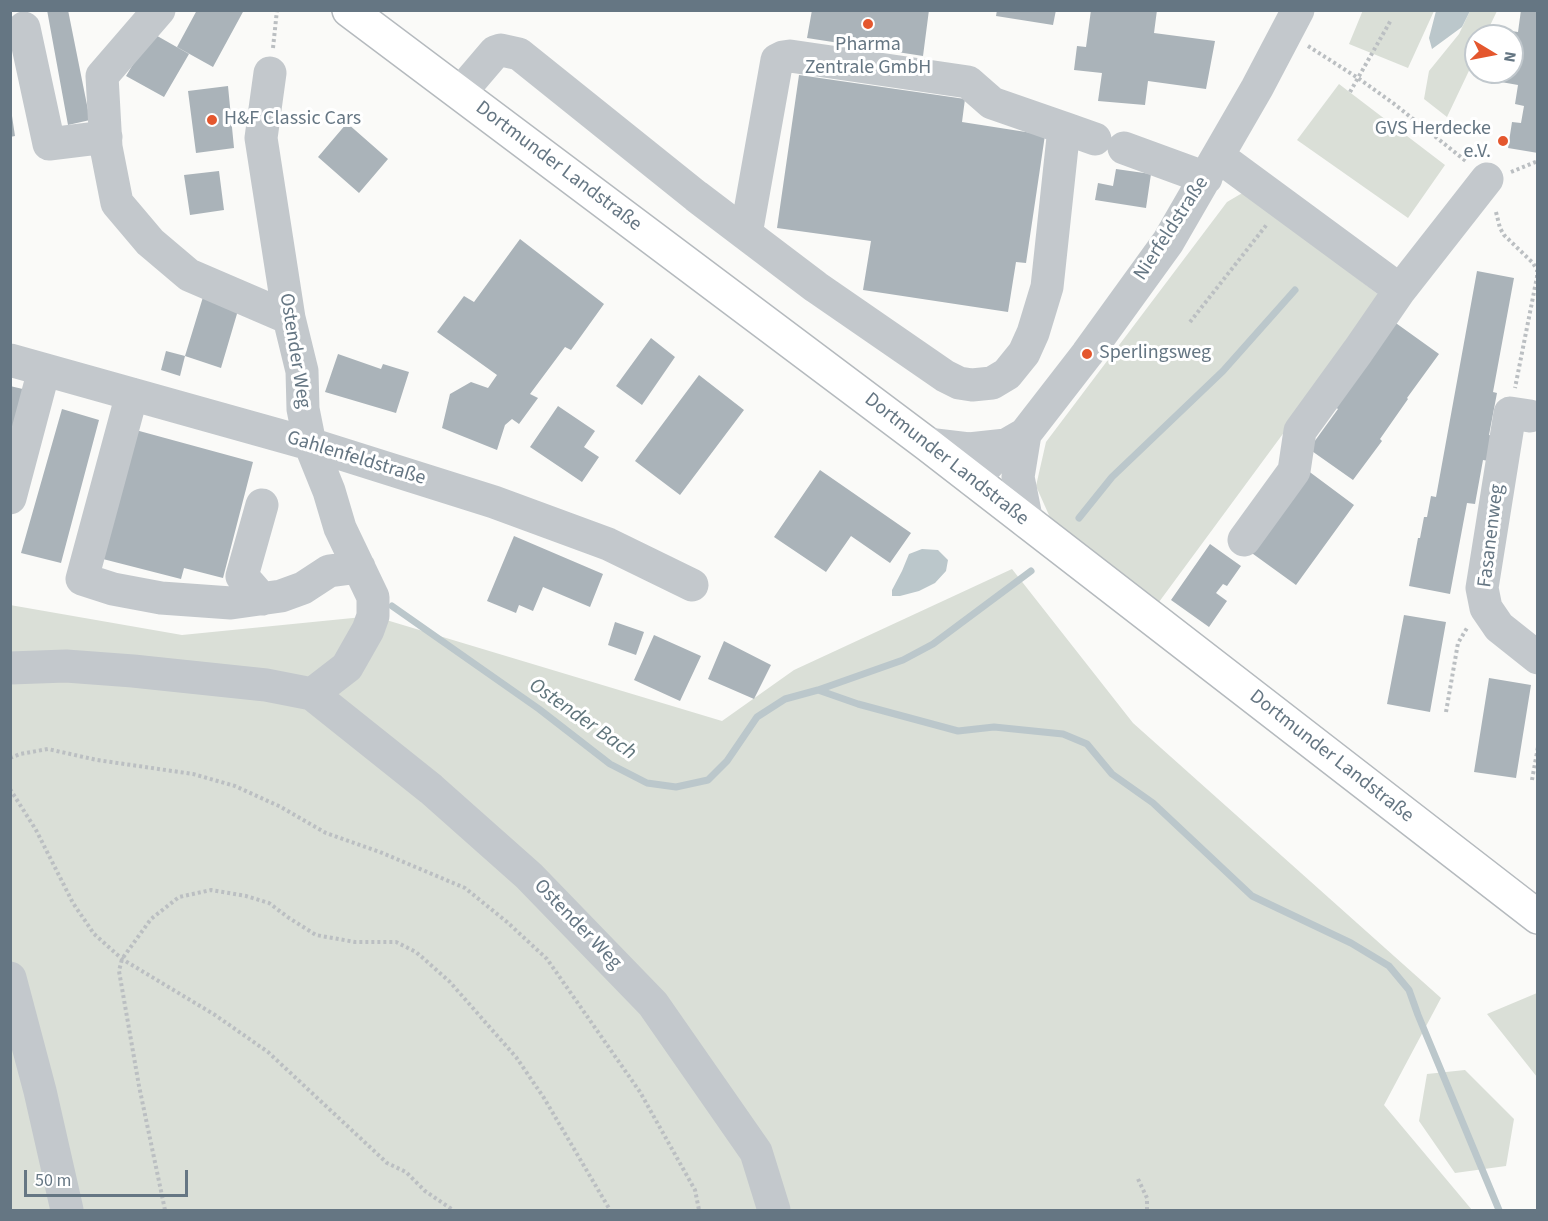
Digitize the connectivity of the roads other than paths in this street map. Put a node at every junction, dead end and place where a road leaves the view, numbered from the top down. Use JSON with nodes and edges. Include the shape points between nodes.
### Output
{"nodes":[{"id":1,"x":159,"y":10,"type":"edge"},
{"id":2,"x":349,"y":10,"type":"edge"},
{"id":3,"x":1299,"y":10,"type":"edge"},
{"id":4,"x":24,"y":28,"type":"dead end"},
{"id":5,"x":270,"y":73,"type":"road end"},
{"id":6,"x":460,"y":93,"type":"junction"},
{"id":7,"x":1064,"y":128,"type":"junction"},
{"id":8,"x":106,"y":137,"type":"junction"},
{"id":9,"x":1212,"y":167,"type":"junction"},
{"id":10,"x":1488,"y":179,"type":"dead end"},
{"id":11,"x":746,"y":234,"type":"junction"},
{"id":12,"x":1401,"y":290,"type":"junction"},
{"id":13,"x":289,"y":318,"type":"junction"},
{"id":14,"x":10,"y":360,"type":"edge"},
{"id":15,"x":44,"y":370,"type":"junction"},
{"id":16,"x":132,"y":394,"type":"junction"},
{"id":17,"x":1530,"y":416,"type":"dead end"},
{"id":18,"x":1016,"y":440,"type":"junction"},
{"id":19,"x":310,"y":444,"type":"junction"},
{"id":20,"x":927,"y":444,"type":"junction"},
{"id":21,"x":973,"y":480,"type":"junction"},
{"id":22,"x":10,"y":498,"type":"edge"},
{"id":23,"x":262,"y":505,"type":"dead end"},
{"id":24,"x":1027,"y":522,"type":"junction"},
{"id":25,"x":1244,"y":540,"type":"dead end"},
{"id":26,"x":359,"y":567,"type":"junction"},
{"id":27,"x":692,"y":585,"type":"dead end"},
{"id":28,"x":262,"y":599,"type":"junction"},
{"id":29,"x":1538,"y":658,"type":"edge"},
{"id":30,"x":10,"y":668,"type":"edge"},
{"id":31,"x":312,"y":694,"type":"junction"},
{"id":32,"x":1538,"y":917,"type":"edge"},
{"id":33,"x":10,"y":978,"type":"edge"},
{"id":34,"x":67,"y":1210,"type":"edge"},
{"id":35,"x":774,"y":1210,"type":"edge"}],
"edges":[{"from":1,"to":8,"type":"street","via":[[102,76]]},
{"from":2,"to":6,"type":"main road","name":"Dortmunder Landstraße"},
{"from":3,"to":9,"type":"street","name":"Nierfeldstraße"},
{"from":4,"to":8,"type":"street","via":[[49,144]]},
{"from":5,"to":13,"type":"street","name":"Ostender Weg","via":[[261,138]]},
{"from":6,"to":11,"type":"street","via":[[495,52],[519,54]]},
{"from":6,"to":20,"type":"main road","name":"Dortmunder Landstraße"},
{"from":7,"to":9,"type":"street"},
{"from":7,"to":11,"type":"street","via":[[992,102],[968,82],[783,57],[777,60]]},
{"from":7,"to":11,"type":"street","via":[[1047,287],[1024,353],[1008,374],[992,383],[972,386],[945,376]]},
{"from":8,"to":13,"type":"street","via":[[117,203],[150,242],[189,275]]},
{"from":9,"to":12,"type":"street","via":[[1284,204]]},
{"from":9,"to":18,"type":"street","name":"Nierfeldstraße","via":[[1168,242],[1087,354]]},
{"from":10,"to":12,"type":"street"},
{"from":12,"to":25,"type":"street","via":[[1300,431],[1294,471]]},
{"from":13,"to":19,"type":"street","name":"Ostender Weg","via":[[302,371],[303,410]]},
{"from":14,"to":15,"type":"street","name":"Gahlenfeldstraße"},
{"from":15,"to":16,"type":"street","name":"Gahlenfeldstraße"},
{"from":15,"to":22,"type":"street"},
{"from":16,"to":19,"type":"street","name":"Gahlenfeldstraße"},
{"from":16,"to":28,"type":"street","via":[[82,579],[161,598],[231,603]]},
{"from":17,"to":29,"type":"street","name":"Fasanenweg","via":[[1510,413],[1482,588],[1486,608],[1499,627]]},
{"from":18,"to":20,"type":"street","via":[[969,449]]},
{"from":18,"to":21,"type":"street","name":"Nierfeldstraße"},
{"from":18,"to":24,"type":"street","name":"Nierfeldstraße"},
{"from":19,"to":26,"type":"street","name":"Ostender Weg","via":[[340,528]]},
{"from":19,"to":27,"type":"street","name":"Gahlenfeldstraße","via":[[494,502],[608,544]]},
{"from":20,"to":21,"type":"main road","name":"Dortmunder Landstraße"},
{"from":21,"to":24,"type":"main road","name":"Dortmunder Landstraße"},
{"from":23,"to":28,"type":"street","via":[[242,576]]},
{"from":24,"to":32,"type":"main road","name":"Dortmunder Landstraße"},
{"from":26,"to":28,"type":"street","via":[[329,571],[303,588]]},
{"from":26,"to":31,"type":"street","name":"Ostender Weg","via":[[373,597],[373,616],[347,667]]},
{"from":30,"to":31,"type":"street","name":"Ostender Weg","via":[[66,666],[266,685]]},
{"from":31,"to":35,"type":"street","name":"Ostender Weg","via":[[431,789],[529,876],[653,1004],[756,1152]]},
{"from":33,"to":34,"type":"street"}]}
